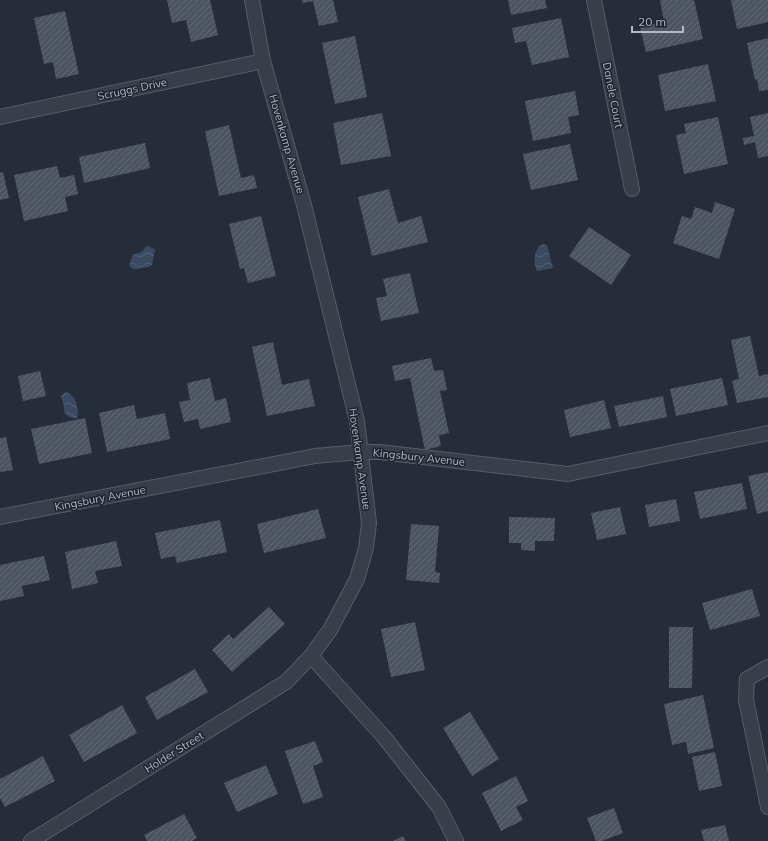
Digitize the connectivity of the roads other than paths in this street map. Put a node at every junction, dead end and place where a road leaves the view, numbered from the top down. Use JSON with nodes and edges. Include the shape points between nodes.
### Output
{"nodes":[{"id":1,"x":252,"y":0,"type":"edge"},
{"id":2,"x":594,"y":0,"type":"edge"},
{"id":3,"x":263,"y":62,"type":"junction"},
{"id":4,"x":0,"y":117,"type":"edge"},
{"id":5,"x":632,"y":190,"type":"dead end"},
{"id":6,"x":768,"y":433,"type":"edge"},
{"id":7,"x":361,"y":452,"type":"junction"},
{"id":8,"x":0,"y":517,"type":"edge"},
{"id":9,"x":311,"y":656,"type":"junction"},
{"id":10,"x":768,"y":667,"type":"edge"},
{"id":11,"x":768,"y":807,"type":"edge"},
{"id":12,"x":31,"y":841,"type":"edge"},
{"id":13,"x":456,"y":841,"type":"edge"}],
"edges":[{"from":1,"to":3,"type":"street","name":"Hovenkamp Avenue"},
{"from":2,"to":5,"type":"street","name":"Danele Court"},
{"from":3,"to":4,"type":"street","name":"Scruggs Drive"},
{"from":3,"to":7,"type":"street","name":"Hovenkamp Avenue","via":[[304,205],[357,421]]},
{"from":6,"to":7,"type":"street","name":"Kingsbury Avenue","via":[[568,474],[380,452]]},
{"from":7,"to":8,"type":"street","name":"Kingsbury Avenue","via":[[315,456]]},
{"from":7,"to":9,"type":"street","name":"Hovenkamp Avenue","via":[[369,523],[366,548],[357,579],[330,630]]},
{"from":9,"to":12,"type":"street","name":"Holder Street","via":[[286,682]]},
{"from":9,"to":13,"type":"street","via":[[389,743],[439,807]]},
{"from":10,"to":11,"type":"street","via":[[747,679],[746,700]]}]}
